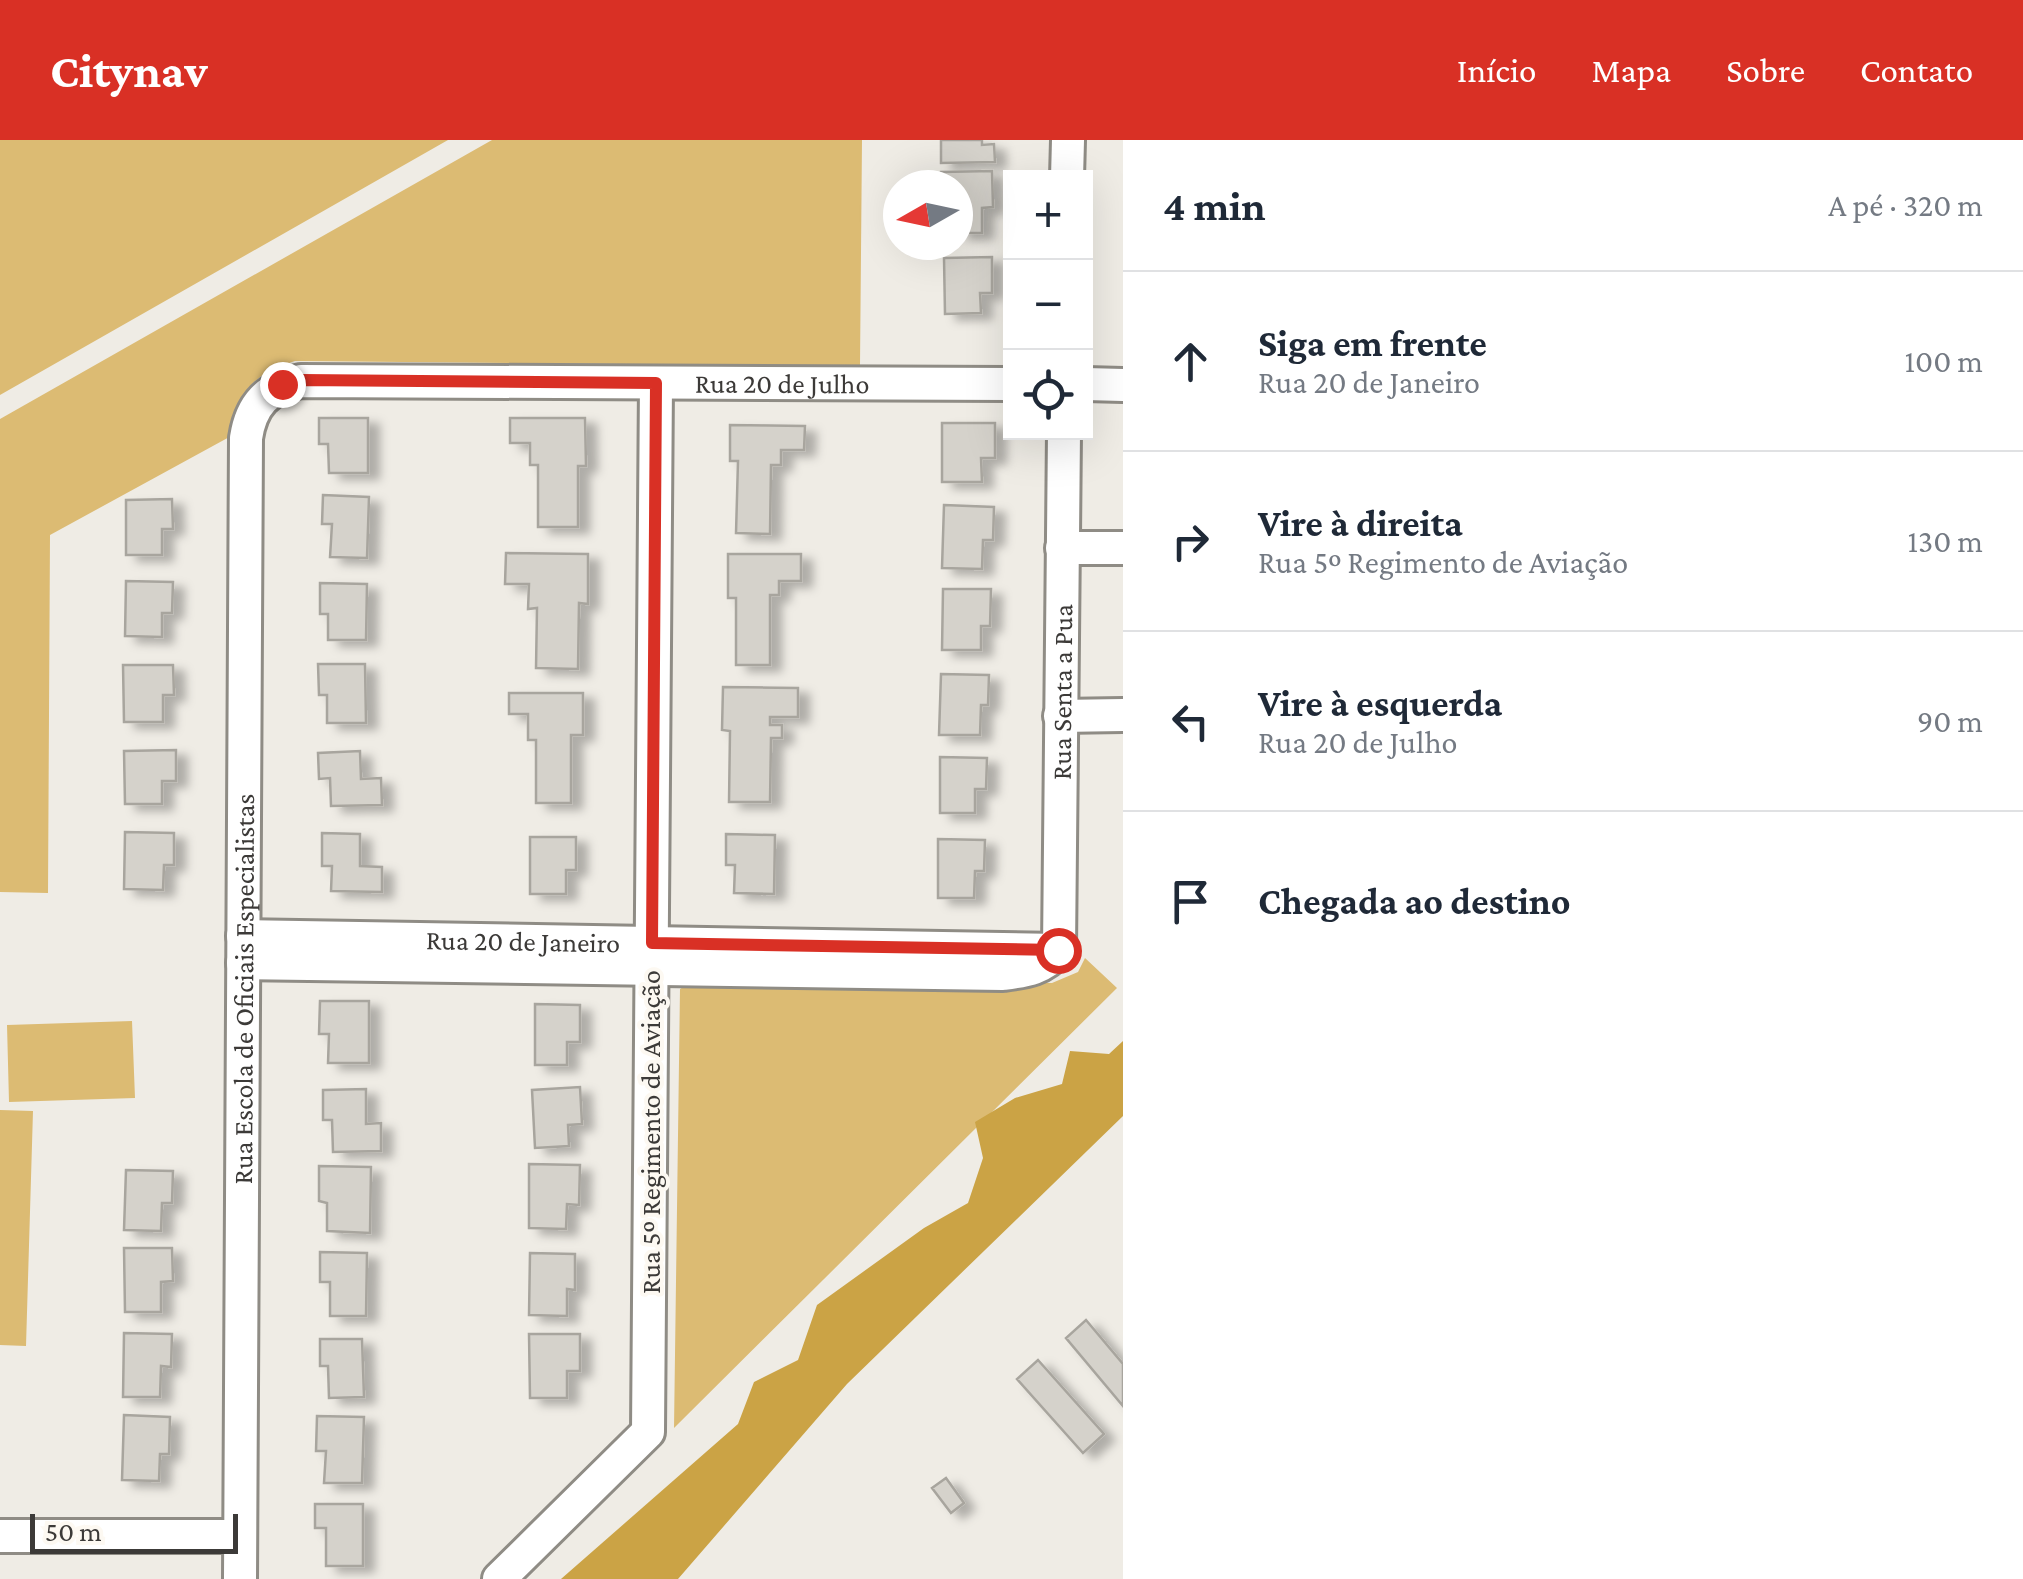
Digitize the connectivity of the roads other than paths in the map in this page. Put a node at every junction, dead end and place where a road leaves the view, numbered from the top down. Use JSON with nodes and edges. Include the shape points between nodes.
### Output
{"nodes":[{"id":1,"x":1068,"y":140,"type":"edge"},
{"id":2,"x":1067,"y":170,"type":"edge"},
{"id":3,"x":656,"y":383,"type":"junction"},
{"id":4,"x":1003,"y":384,"type":"edge"},
{"id":5,"x":1093,"y":384,"type":"edge"},
{"id":6,"x":1123,"y":385,"type":"edge"},
{"id":7,"x":260,"y":400,"type":"joint"},
{"id":8,"x":1064,"y":440,"type":"edge"},
{"id":9,"x":1062,"y":548,"type":"junction"},
{"id":10,"x":1123,"y":548,"type":"edge"},
{"id":11,"x":1060,"y":716,"type":"junction"},
{"id":12,"x":1123,"y":716,"type":"edge"},
{"id":13,"x":243,"y":949,"type":"junction"},
{"id":14,"x":1058,"y":950,"type":"joint"},
{"id":15,"x":652,"y":956,"type":"junction"},
{"id":16,"x":0,"y":1536,"type":"edge"},
{"id":17,"x":240,"y":1536,"type":"junction"},
{"id":18,"x":240,"y":1579,"type":"edge"},
{"id":19,"x":499,"y":1579,"type":"edge"}],
"edges":[{"from":1,"to":2,"type":"street"},
{"from":3,"to":4,"type":"street","name":"Rua 20 de Julho"},
{"from":3,"to":7,"type":"street","name":"Rua 20 de Julho","via":[[300,380]]},
{"from":3,"to":15,"type":"street","name":"Rua 5º Regimento de Aviação"},
{"from":5,"to":6,"type":"street"},
{"from":7,"to":13,"type":"street","name":"Rua Escola de Oficiais Especialistas","via":[[246,438]]},
{"from":8,"to":9,"type":"street","name":"Rua Senta a Pua"},
{"from":9,"to":10,"type":"street"},
{"from":9,"to":11,"type":"street","name":"Rua Senta a Pua"},
{"from":11,"to":12,"type":"street"},
{"from":11,"to":14,"type":"street","name":"Rua Senta a Pua"},
{"from":13,"to":15,"type":"street","name":"Rua 20 de Janeiro"},
{"from":13,"to":17,"type":"street","name":"Rua Escola de Oficiais Especialistas"},
{"from":14,"to":15,"type":"street","name":"Rua 20 de Janeiro"},
{"from":15,"to":19,"type":"street","name":"Rua 5º Regimento de Aviação","via":[[648,1432]]},
{"from":16,"to":17,"type":"street"},
{"from":17,"to":18,"type":"street","name":"Rua Escola de Oficiais Especialistas"}]}
